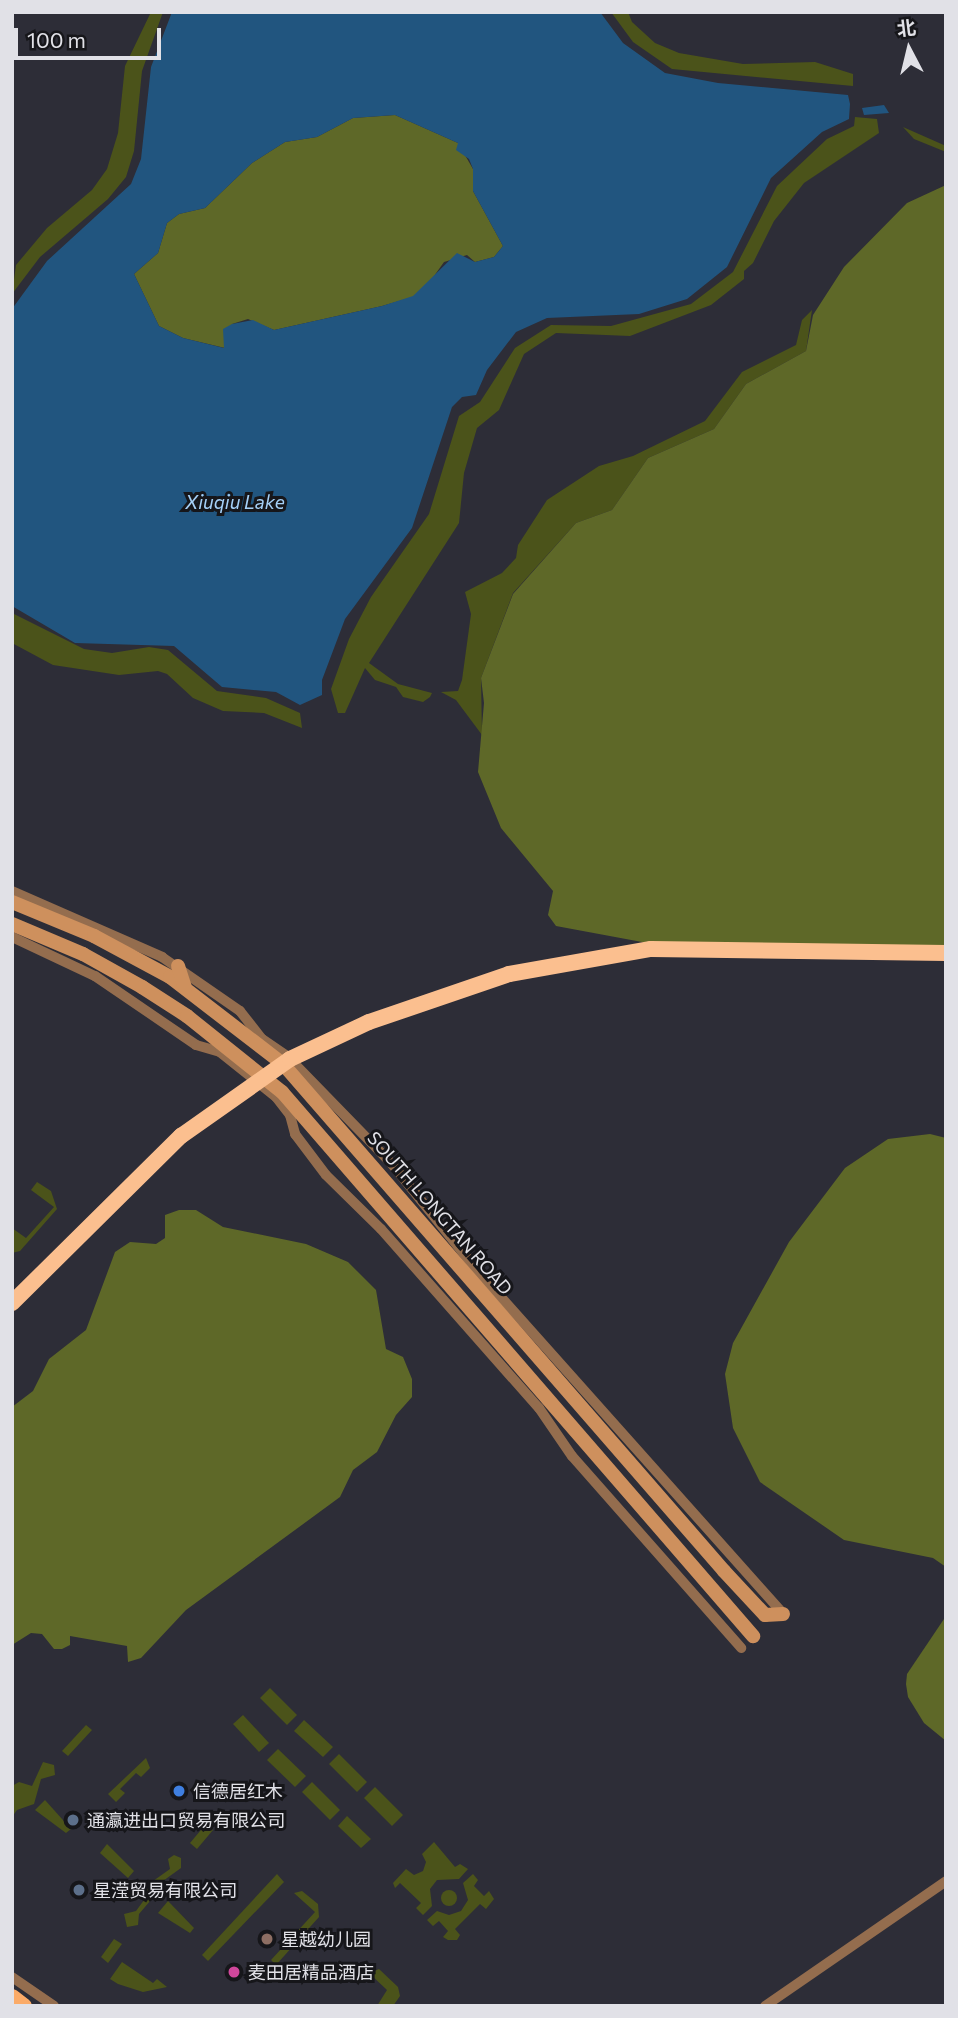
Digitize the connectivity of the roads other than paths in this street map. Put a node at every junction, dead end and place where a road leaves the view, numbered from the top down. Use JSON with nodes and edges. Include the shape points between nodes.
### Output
{"nodes":[{"id":1,"x":12,"y":891,"type":"edge"},
{"id":2,"x":12,"y":902,"type":"edge"},
{"id":3,"x":12,"y":924,"type":"edge"},
{"id":4,"x":12,"y":937,"type":"edge"},
{"id":5,"x":946,"y":953,"type":"edge"},
{"id":6,"x":178,"y":966,"type":"junction"},
{"id":7,"x":185,"y":988,"type":"junction"},
{"id":8,"x":210,"y":1007,"type":"junction"},
{"id":9,"x":197,"y":1024,"type":"junction"},
{"id":10,"x":286,"y":1062,"type":"junction"},
{"id":11,"x":261,"y":1080,"type":"junction"},
{"id":12,"x":338,"y":1128,"type":"junction"},
{"id":13,"x":323,"y":1141,"type":"junction"},
{"id":14,"x":12,"y":1303,"type":"edge"},
{"id":15,"x":544,"y":1393,"type":"junction"},
{"id":16,"x":539,"y":1408,"type":"junction"},
{"id":17,"x":783,"y":1614,"type":"joint"},
{"id":18,"x":754,"y":1636,"type":"dead end"},
{"id":19,"x":741,"y":1648,"type":"dead end"},
{"id":20,"x":946,"y":1881,"type":"edge"},
{"id":21,"x":12,"y":1977,"type":"edge"},
{"id":22,"x":12,"y":1997,"type":"edge"},
{"id":23,"x":24,"y":2006,"type":"edge"},
{"id":24,"x":54,"y":2006,"type":"edge"},
{"id":25,"x":765,"y":2006,"type":"edge"}],
"edges":[{"from":1,"to":6,"type":"street","via":[[71,913]]},
{"from":2,"to":7,"type":"main road","name":"SOUTH LONGTAN ROAD","via":[[94,936]]},
{"from":3,"to":9,"type":"main road","via":[[105,965]]},
{"from":4,"to":11,"type":"street","via":[[95,976],[196,1045],[220,1052]]},
{"from":5,"to":10,"type":"highway","via":[[651,949],[568,961],[479,983],[369,1022]]},
{"from":6,"to":7,"type":"main road"},
{"from":6,"to":10,"type":"street","via":[[240,1010]]},
{"from":7,"to":8,"type":"main road","name":"SOUTH LONGTAN ROAD"},
{"from":8,"to":9,"type":"main road"},
{"from":8,"to":10,"type":"main road","name":"SOUTH LONGTAN ROAD"},
{"from":9,"to":11,"type":"main road"},
{"from":10,"to":11,"type":"highway"},
{"from":10,"to":12,"type":"main road","name":"SOUTH LONGTAN ROAD"},
{"from":10,"to":17,"type":"street","via":[[392,1164],[476,1269]]},
{"from":11,"to":13,"type":"main road"},
{"from":11,"to":14,"type":"highway","via":[[174,1143]]},
{"from":11,"to":16,"type":"street","via":[[290,1115],[295,1134],[335,1186],[381,1229]]},
{"from":12,"to":13,"type":"main road"},
{"from":12,"to":17,"type":"main road","name":"SOUTH LONGTAN ROAD","via":[[381,1171],[724,1571],[765,1615]]},
{"from":13,"to":15,"type":"main road"},
{"from":15,"to":16,"type":"main road"},
{"from":15,"to":18,"type":"main road"},
{"from":16,"to":19,"type":"street","via":[[572,1456]]},
{"from":20,"to":25,"type":"street"},
{"from":21,"to":24,"type":"street"},
{"from":22,"to":23,"type":"main road"}]}
